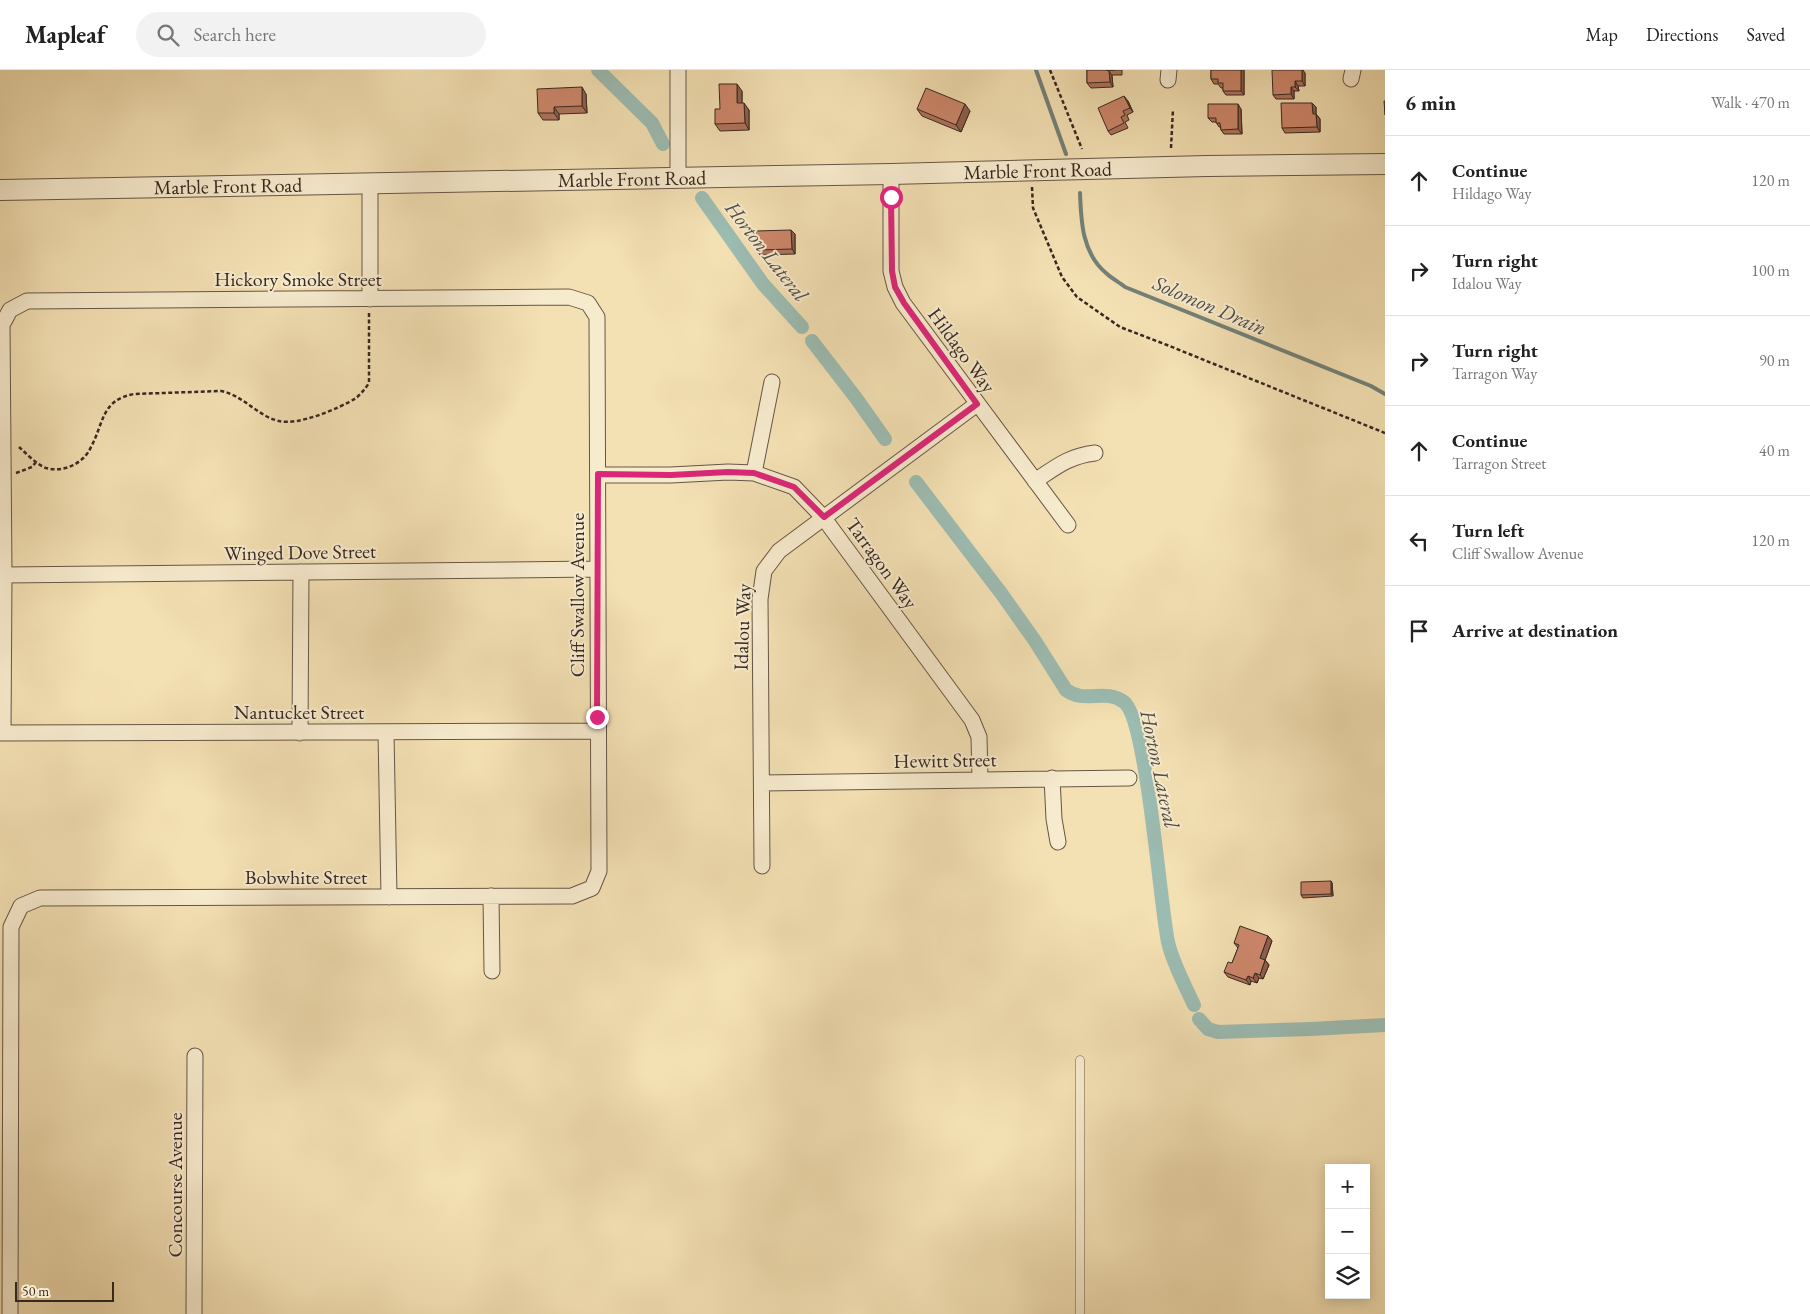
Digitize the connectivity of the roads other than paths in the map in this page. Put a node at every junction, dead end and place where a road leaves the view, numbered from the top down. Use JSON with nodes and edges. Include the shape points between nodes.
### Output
{"nodes":[{"id":1,"x":678,"y":70,"type":"edge"},
{"id":2,"x":1385,"y":164,"type":"edge"},
{"id":3,"x":891,"y":174,"type":"junction"},
{"id":4,"x":678,"y":178,"type":"junction"},
{"id":5,"x":370,"y":184,"type":"junction"},
{"id":6,"x":0,"y":190,"type":"edge"},
{"id":7,"x":588,"y":303,"type":"joint"},
{"id":8,"x":370,"y":304,"type":"junction"},
{"id":9,"x":772,"y":382,"type":"dead end"},
{"id":10,"x":977,"y":404,"type":"junction"},
{"id":11,"x":1,"y":445,"type":"edge"},
{"id":12,"x":1095,"y":453,"type":"dead end"},
{"id":13,"x":754,"y":473,"type":"junction"},
{"id":14,"x":598,"y":474,"type":"junction"},
{"id":15,"x":1035,"y":481,"type":"junction"},
{"id":16,"x":824,"y":517,"type":"junction"},
{"id":17,"x":1068,"y":524,"type":"dead end"},
{"id":18,"x":597,"y":569,"type":"junction"},
{"id":19,"x":301,"y":572,"type":"junction"},
{"id":20,"x":4,"y":575,"type":"junction"},
{"id":21,"x":300,"y":732,"type":"junction"},
{"id":22,"x":386,"y":732,"type":"junction"},
{"id":23,"x":597,"y":732,"type":"junction"},
{"id":24,"x":1,"y":733,"type":"edge"},
{"id":25,"x":1052,"y":778,"type":"junction"},
{"id":26,"x":1129,"y":778,"type":"dead end"},
{"id":27,"x":980,"y":779,"type":"junction"},
{"id":28,"x":762,"y":783,"type":"junction"},
{"id":29,"x":1058,"y":842,"type":"dead end"},
{"id":30,"x":762,"y":866,"type":"dead end"},
{"id":31,"x":592,"y":888,"type":"joint"},
{"id":32,"x":491,"y":896,"type":"junction"},
{"id":33,"x":389,"y":897,"type":"junction"},
{"id":34,"x":492,"y":971,"type":"dead end"},
{"id":35,"x":195,"y":1056,"type":"dead end"},
{"id":36,"x":1080,"y":1060,"type":"dead end"},
{"id":37,"x":10,"y":1314,"type":"edge"},
{"id":38,"x":194,"y":1314,"type":"edge"},
{"id":39,"x":1080,"y":1314,"type":"edge"}],
"edges":[{"from":1,"to":4,"type":"street"},
{"from":2,"to":3,"type":"street","name":"Marble Front Road"},
{"from":3,"to":4,"type":"street","name":"Marble Front Road"},
{"from":3,"to":10,"type":"street","name":"Hildago Way","via":[[895,287]]},
{"from":4,"to":5,"type":"street","name":"Marble Front Road"},
{"from":5,"to":6,"type":"street","name":"Marble Front Road"},
{"from":5,"to":8,"type":"street"},
{"from":7,"to":8,"type":"street","name":"Hickory Smoke Street","via":[[569,297]]},
{"from":7,"to":14,"type":"street","name":"Cliff Swallow Avenue","via":[[597,317]]},
{"from":8,"to":11,"type":"street","name":"Hickory Smoke Street","via":[[27,301],[10,310],[2,325]]},
{"from":9,"to":13,"type":"street"},
{"from":10,"to":15,"type":"street","name":"Hildago Way"},
{"from":10,"to":16,"type":"street","name":"Idalou Way"},
{"from":11,"to":20,"type":"street"},
{"from":12,"to":15,"type":"street","via":[[1066,460]]},
{"from":13,"to":14,"type":"street","name":"Tarragon Way"},
{"from":13,"to":16,"type":"street","name":"Tarragon Way","via":[[794,487]]},
{"from":14,"to":18,"type":"street","name":"Cliff Swallow Avenue"},
{"from":15,"to":17,"type":"street","name":"Hildago Way"},
{"from":16,"to":27,"type":"street","name":"Tarragon Way","via":[[972,720],[979,737]]},
{"from":16,"to":28,"type":"street","name":"Idalou Way","via":[[779,551],[764,571],[760,599]]},
{"from":18,"to":19,"type":"street","name":"Winged Dove Street"},
{"from":18,"to":23,"type":"street","name":"Cliff Swallow Avenue"},
{"from":19,"to":20,"type":"street","name":"Winged Dove Street"},
{"from":19,"to":21,"type":"street"},
{"from":20,"to":24,"type":"street"},
{"from":21,"to":22,"type":"street","name":"Nantucket Street"},
{"from":21,"to":24,"type":"street","name":"Nantucket Street"},
{"from":22,"to":23,"type":"street","name":"Nantucket Street"},
{"from":22,"to":33,"type":"street"},
{"from":23,"to":31,"type":"street","name":"Cliff Swallow Avenue","via":[[599,871]]},
{"from":25,"to":26,"type":"street","name":"Hewitt Street"},
{"from":25,"to":27,"type":"street","name":"Hewitt Street"},
{"from":25,"to":29,"type":"street"},
{"from":27,"to":28,"type":"street","name":"Hewitt Street"},
{"from":28,"to":30,"type":"street","name":"Idalou Way"},
{"from":31,"to":32,"type":"street","name":"Bobwhite Street","via":[[572,896]]},
{"from":32,"to":33,"type":"street","name":"Bobwhite Street"},
{"from":32,"to":34,"type":"street"},
{"from":33,"to":37,"type":"street","name":"Bobwhite Street","via":[[40,898],[21,906],[11,927]]},
{"from":35,"to":38,"type":"street","name":"Concourse Avenue"},
{"from":36,"to":39,"type":"lane"}]}
